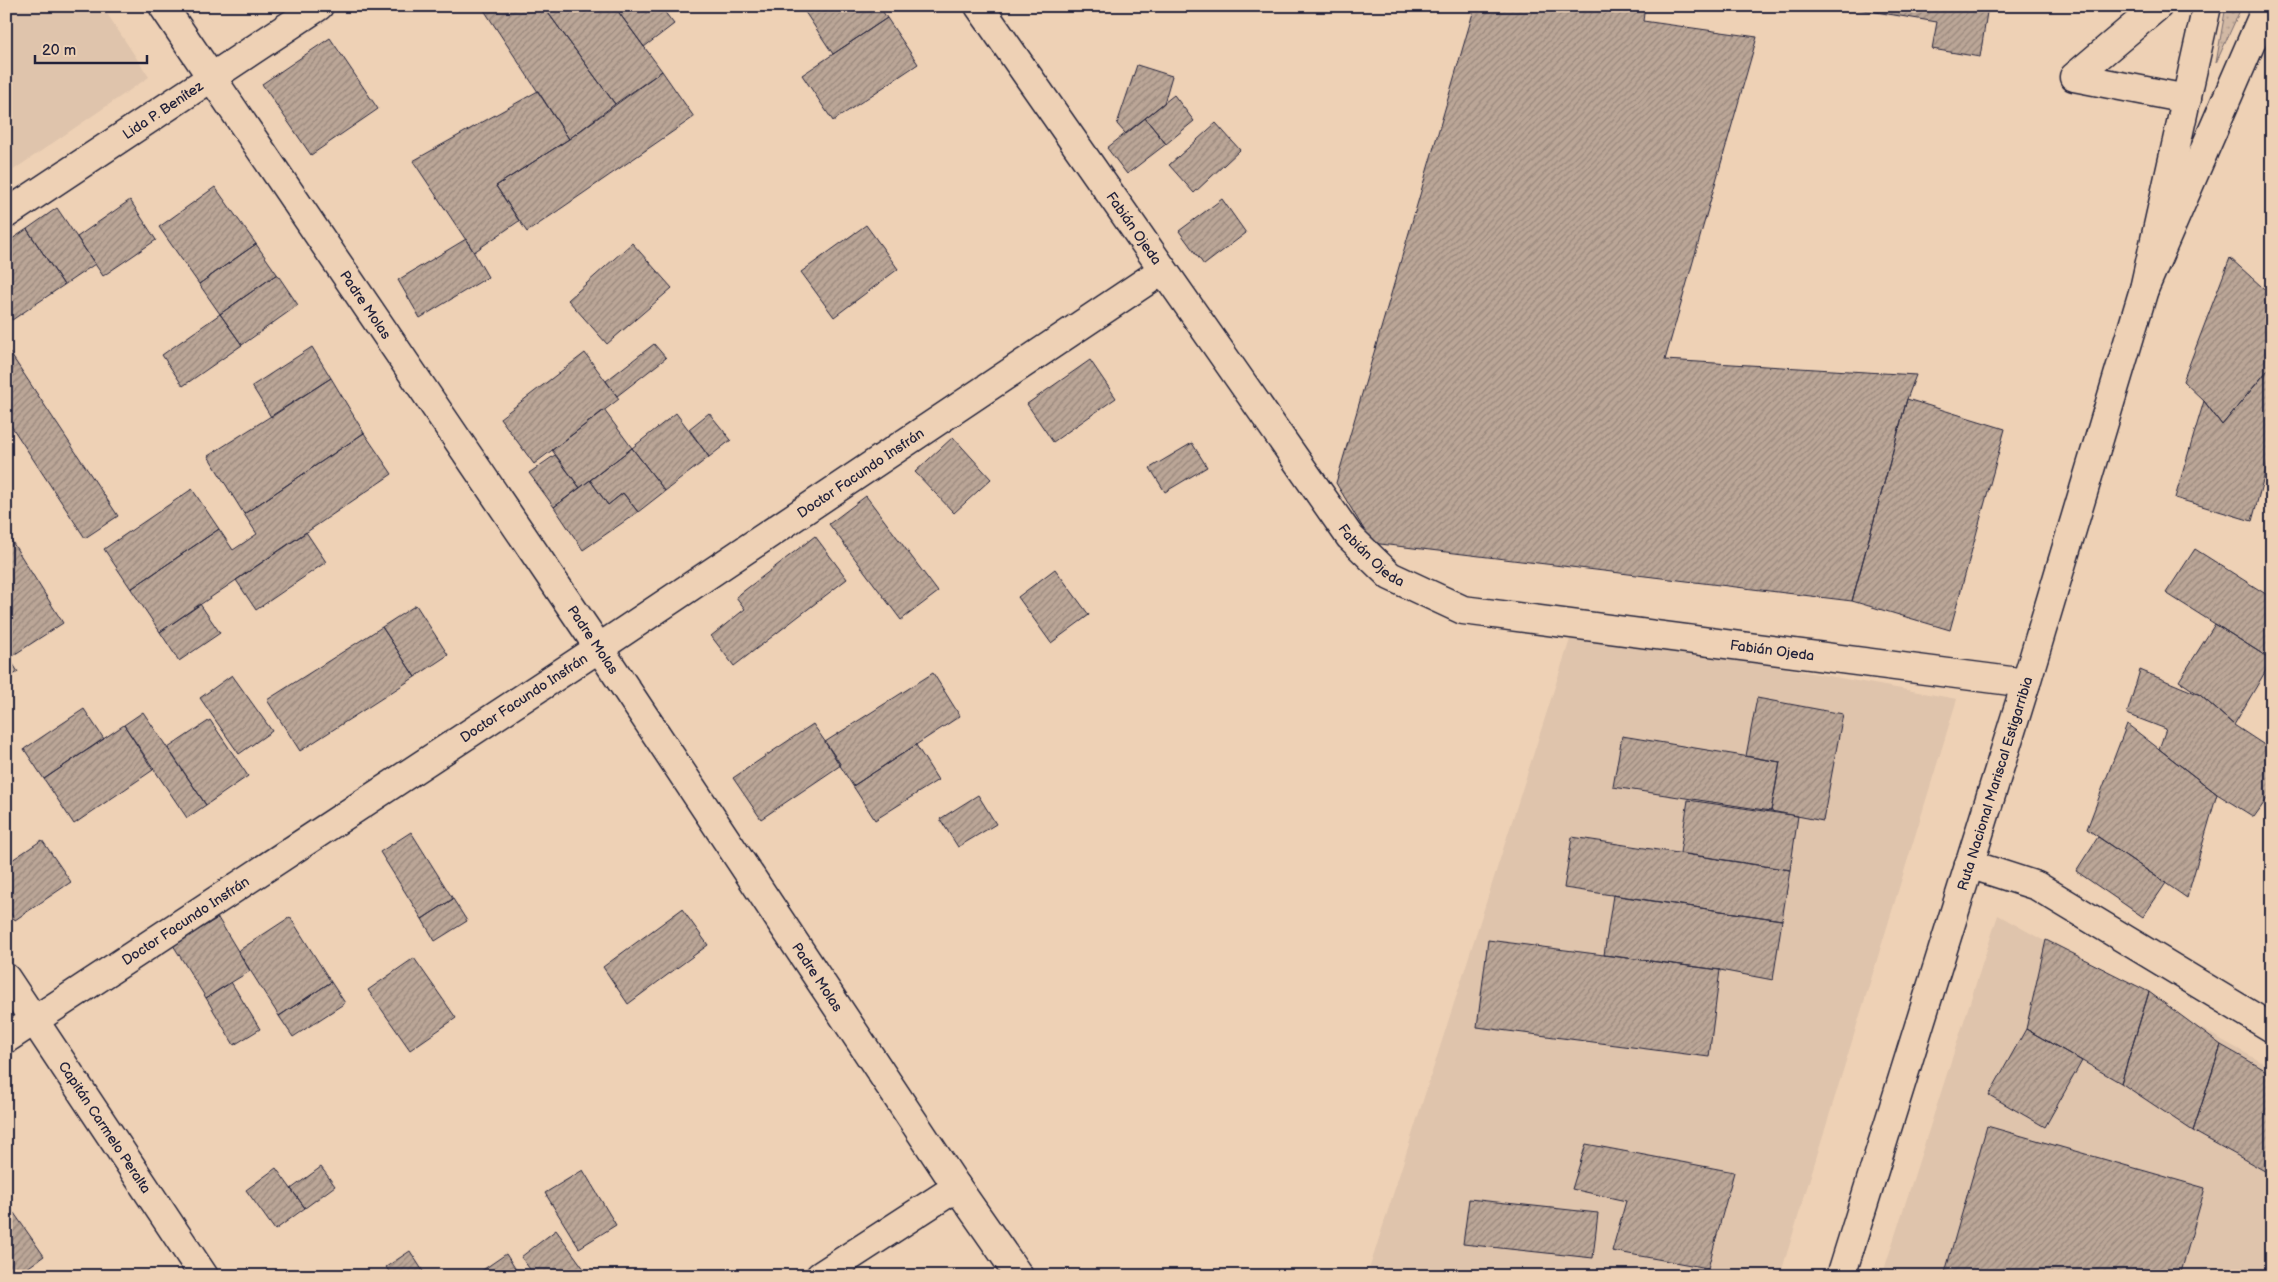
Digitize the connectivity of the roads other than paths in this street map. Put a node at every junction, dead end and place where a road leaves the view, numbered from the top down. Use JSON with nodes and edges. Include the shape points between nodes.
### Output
{"nodes":[{"id":1,"x":163,"y":6,"type":"edge"},
{"id":2,"x":319,"y":6,"type":"edge"},
{"id":3,"x":979,"y":6,"type":"edge"},
{"id":4,"x":2208,"y":6,"type":"edge"},
{"id":5,"x":2267,"y":6,"type":"edge"},
{"id":6,"x":2154,"y":8,"type":"edge"},
{"id":7,"x":210,"y":78,"type":"junction"},
{"id":8,"x":2186,"y":100,"type":"junction"},
{"id":9,"x":6,"y":214,"type":"edge"},
{"id":10,"x":1163,"y":270,"type":"junction"},
{"id":11,"x":2144,"y":289,"type":"junction"},
{"id":12,"x":599,"y":648,"type":"junction"},
{"id":13,"x":2026,"y":683,"type":"junction"},
{"id":14,"x":1969,"y":864,"type":"junction"},
{"id":15,"x":6,"y":978,"type":"edge"},
{"id":16,"x":34,"y":1020,"type":"junction"},
{"id":17,"x":2272,"y":1028,"type":"edge"},
{"id":18,"x":6,"y":1039,"type":"edge"},
{"id":19,"x":957,"y":1187,"type":"junction"},
{"id":20,"x":204,"y":1276,"type":"edge"},
{"id":21,"x":820,"y":1276,"type":"edge"},
{"id":22,"x":1019,"y":1276,"type":"edge"},
{"id":23,"x":1841,"y":1276,"type":"edge"}],
"edges":[{"from":1,"to":7,"type":"main road","name":"Padre Molas"},
{"from":2,"to":7,"type":"main road","name":"Lida P. Benítez"},
{"from":3,"to":10,"type":"main road","name":"Fabián Ojeda"},
{"from":4,"to":8,"type":"main road"},
{"from":5,"to":11,"type":"main road"},
{"from":6,"to":8,"type":"main road","via":[[2074,76]]},
{"from":7,"to":9,"type":"main road","name":"Lida P. Benítez"},
{"from":7,"to":12,"type":"main road","name":"Padre Molas"},
{"from":8,"to":11,"type":"main road"},
{"from":10,"to":12,"type":"main road","name":"Doctor Facundo Insfrán"},
{"from":10,"to":13,"type":"main road","name":"Fabián Ojeda","via":[[1350,537],[1390,576],[1463,610]]},
{"from":11,"to":13,"type":"main road","name":"Ruta Nacional Mariscal Estigarribia"},
{"from":12,"to":16,"type":"main road","name":"Doctor Facundo Insfrán"},
{"from":12,"to":19,"type":"main road","name":"Padre Molas"},
{"from":13,"to":14,"type":"main road","name":"Ruta Nacional Mariscal Estigarribia"},
{"from":14,"to":17,"type":"main road","via":[[2037,886]]},
{"from":14,"to":23,"type":"main road","name":"Ruta Nacional Mariscal Estigarribia"},
{"from":15,"to":16,"type":"main road","name":"Capitán Carmelo Peralta"},
{"from":16,"to":18,"type":"main road","name":"Doctor Facundo Insfrán"},
{"from":16,"to":20,"type":"main road","name":"Capitán Carmelo Peralta"},
{"from":19,"to":21,"type":"main road"},
{"from":19,"to":22,"type":"main road","name":"Padre Molas"}]}
